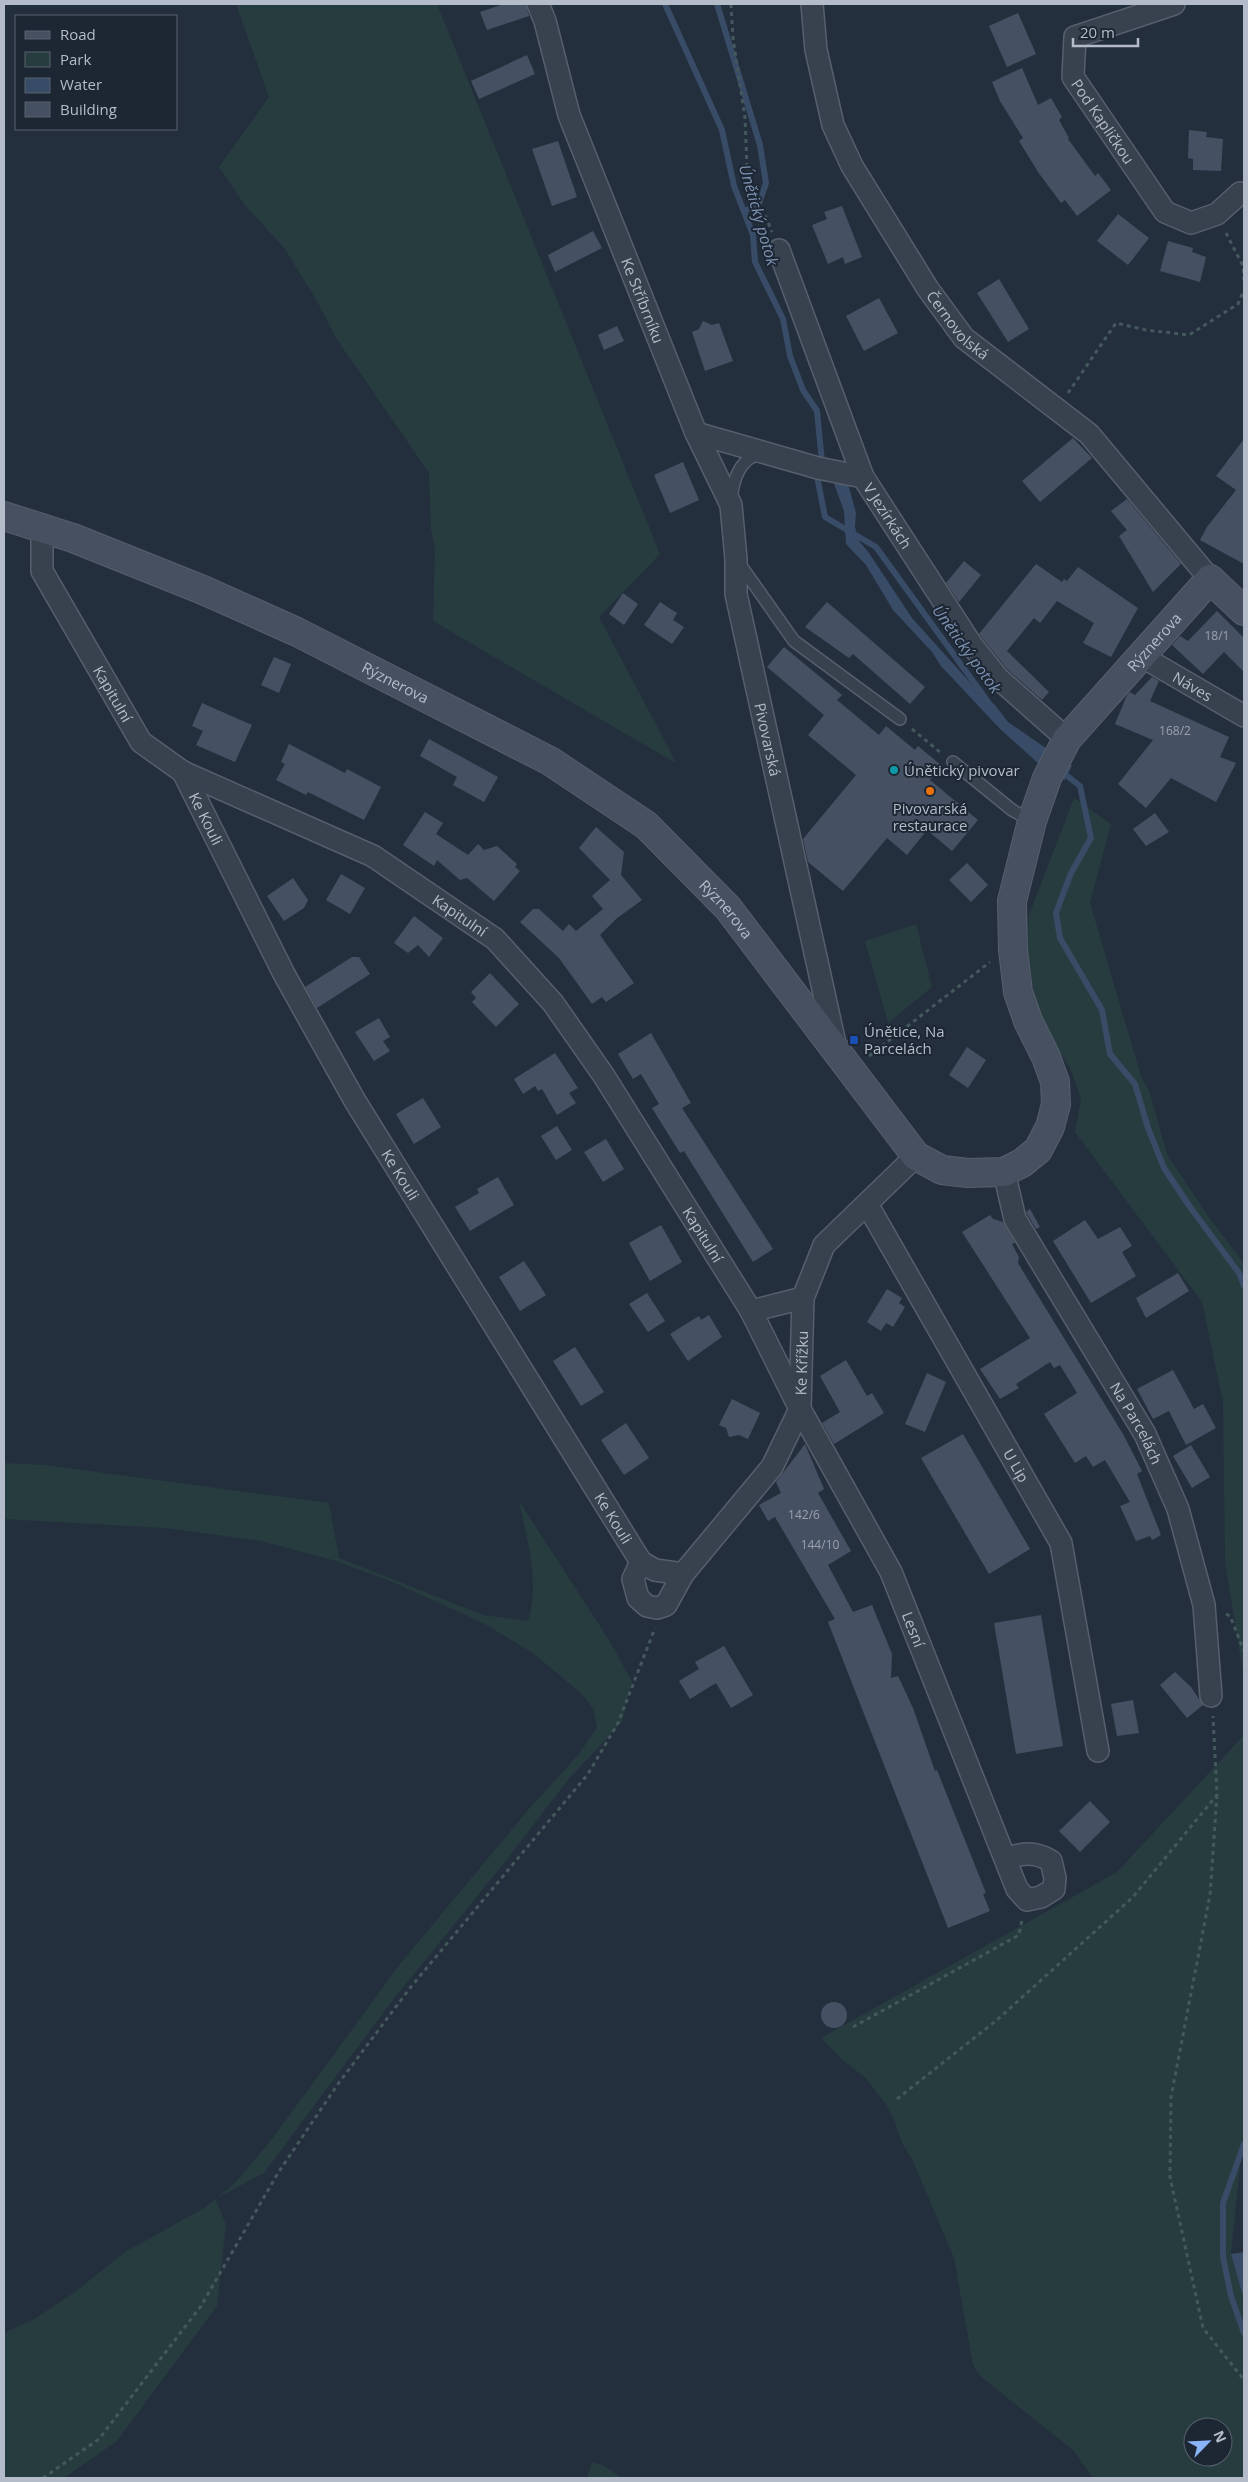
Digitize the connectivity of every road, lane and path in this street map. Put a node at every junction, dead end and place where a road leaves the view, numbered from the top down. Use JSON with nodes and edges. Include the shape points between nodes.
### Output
{"nodes":[{"id":1,"x":538,"y":4,"type":"edge"},
{"id":2,"x":731,"y":4,"type":"edge"},
{"id":3,"x":812,"y":4,"type":"edge"},
{"id":4,"x":1174,"y":4,"type":"edge"},
{"id":5,"x":1240,"y":193,"type":"dead end"},
{"id":6,"x":1217,"y":214,"type":"junction"},
{"id":7,"x":779,"y":250,"type":"joint"},
{"id":8,"x":1244,"y":281,"type":"edge"},
{"id":9,"x":1244,"y":290,"type":"edge"},
{"id":10,"x":1052,"y":405,"type":"junction"},
{"id":11,"x":696,"y":433,"type":"junction"},
{"id":12,"x":766,"y":452,"type":"junction"},
{"id":13,"x":859,"y":476,"type":"junction"},
{"id":14,"x":731,"y":505,"type":"junction"},
{"id":15,"x":4,"y":516,"type":"edge"},
{"id":16,"x":42,"y":528,"type":"junction"},
{"id":17,"x":736,"y":559,"type":"junction"},
{"id":18,"x":1210,"y":579,"type":"junction"},
{"id":19,"x":1244,"y":611,"type":"edge"},
{"id":20,"x":1141,"y":656,"type":"junction"},
{"id":21,"x":1244,"y":716,"type":"edge"},
{"id":22,"x":900,"y":719,"type":"joint"},
{"id":23,"x":1067,"y":739,"type":"junction"},
{"id":24,"x":953,"y":762,"type":"joint"},
{"id":25,"x":183,"y":772,"type":"junction"},
{"id":26,"x":1032,"y":821,"type":"junction"},
{"id":27,"x":990,"y":962,"type":"dead end"},
{"id":28,"x":844,"y":1061,"type":"junction"},
{"id":29,"x":916,"y":1156,"type":"junction"},
{"id":30,"x":1004,"y":1172,"type":"junction"},
{"id":31,"x":867,"y":1204,"type":"junction"},
{"id":32,"x":803,"y":1298,"type":"junction"},
{"id":33,"x":750,"y":1311,"type":"junction"},
{"id":34,"x":800,"y":1409,"type":"junction"},
{"id":35,"x":640,"y":1562,"type":"junction"},
{"id":36,"x":683,"y":1574,"type":"junction"},
{"id":37,"x":666,"y":1605,"type":"junction"},
{"id":38,"x":1211,"y":1696,"type":"joint"},
{"id":39,"x":1098,"y":1751,"type":"dead end"},
{"id":40,"x":1217,"y":1795,"type":"junction"},
{"id":41,"x":1005,"y":1859,"type":"junction"},
{"id":42,"x":1027,"y":1900,"type":"junction"},
{"id":43,"x":853,"y":2027,"type":"dead end"},
{"id":44,"x":897,"y":2098,"type":"dead end"},
{"id":45,"x":1244,"y":2380,"type":"edge"},
{"id":46,"x":43,"y":2478,"type":"edge"}],
"edges":[{"from":1,"to":11,"type":"street","name":"Ke Stříbrníku","via":[[569,115]]},
{"from":2,"to":7,"type":"path","via":[[748,169]]},
{"from":3,"to":10,"type":"street","name":"Černovolská","via":[[816,50],[833,125],[852,166],[928,289],[964,338]]},
{"from":4,"to":6,"type":"street","name":"Pod Kapličkou","via":[[1075,37],[1073,77],[1165,212],[1190,223]]},
{"from":5,"to":6,"type":"street","name":"Pod Kapličkou"},
{"from":6,"to":8,"type":"path","via":[[1243,266]]},
{"from":7,"to":13,"type":"street","name":"V Jezírkách"},
{"from":9,"to":10,"type":"path","via":[[1238,304],[1189,335],[1116,323],[1063,399]]},
{"from":10,"to":18,"type":"street","name":"Černovolská","via":[[1089,434]]},
{"from":11,"to":12,"type":"street"},
{"from":11,"to":14,"type":"street","name":"Pivovarská"},
{"from":12,"to":13,"type":"street"},
{"from":12,"to":14,"type":"lane","via":[[755,454],[735,476]]},
{"from":13,"to":23,"type":"street","name":"V Jezírkách","via":[[971,644],[998,678]]},
{"from":14,"to":17,"type":"street","name":"Pivovarská"},
{"from":15,"to":16,"type":"street","name":"Rýznerova"},
{"from":16,"to":25,"type":"street","name":"Kapitulní","via":[[42,571],[141,742]]},
{"from":16,"to":28,"type":"street","name":"Rýznerova","via":[[203,590],[297,632],[550,762],[646,824],[728,908]]},
{"from":17,"to":22,"type":"lane","via":[[794,641]]},
{"from":17,"to":28,"type":"street","name":"Pivovarská","via":[[736,594]]},
{"from":18,"to":19,"type":"street"},
{"from":18,"to":20,"type":"street","name":"Rýznerova"},
{"from":20,"to":21,"type":"street","name":"Náves"},
{"from":20,"to":23,"type":"street","name":"Rýznerova"},
{"from":22,"to":24,"type":"path"},
{"from":23,"to":26,"type":"street","name":"Rýznerova","via":[[1047,778]]},
{"from":24,"to":26,"type":"lane","via":[[1012,810]]},
{"from":25,"to":33,"type":"street","name":"Kapitulní","via":[[373,856],[495,939],[553,1003],[604,1076]]},
{"from":25,"to":35,"type":"street","name":"Ke Kouli","via":[[284,974],[355,1101]]},
{"from":26,"to":30,"type":"street","name":"Rýznerova","via":[[1012,901],[1013,950],[1018,992],[1055,1082],[1056,1104],[1050,1127],[1038,1150]]},
{"from":27,"to":28,"type":"path"},
{"from":28,"to":29,"type":"street","name":"Rýznerova"},
{"from":29,"to":30,"type":"street","name":"Rýznerova","via":[[942,1170]]},
{"from":29,"to":31,"type":"street","name":"Ke Křížku"},
{"from":30,"to":38,"type":"street","name":"Na Parcelách","via":[[1015,1219],[1146,1434],[1178,1509],[1204,1605]]},
{"from":31,"to":32,"type":"street","name":"Ke Křížku","via":[[824,1245]]},
{"from":31,"to":39,"type":"street","name":"U Lip","via":[[1061,1543]]},
{"from":32,"to":33,"type":"street"},
{"from":32,"to":34,"type":"street","name":"Ke Křížku"},
{"from":33,"to":34,"type":"street","name":"Kapitulní"},
{"from":34,"to":36,"type":"street","name":"Ke Křížku","via":[[772,1467]]},
{"from":34,"to":41,"type":"street","name":"Lesní","via":[[891,1572]]},
{"from":35,"to":36,"type":"street","via":[[655,1570]]},
{"from":35,"to":37,"type":"street","via":[[633,1579],[638,1598],[647,1606],[657,1608]]},
{"from":36,"to":37,"type":"street"},
{"from":37,"to":46,"type":"path","via":[[618,1723],[588,1774],[410,1988],[338,2084],[278,2173],[201,2306],[99,2439]]},
{"from":38,"to":40,"type":"path"},
{"from":40,"to":44,"type":"path","via":[[1133,1897],[997,2020]]},
{"from":40,"to":45,"type":"path","via":[[1210,1895],[1170,2097],[1170,2177],[1202,2328]]},
{"from":41,"to":42,"type":"street","name":"Lesní","via":[[1017,1889]]},
{"from":41,"to":42,"type":"street","via":[[1031,1852],[1051,1861],[1054,1889],[1042,1897]]},
{"from":42,"to":43,"type":"path","via":[[1018,1935]]}]}
